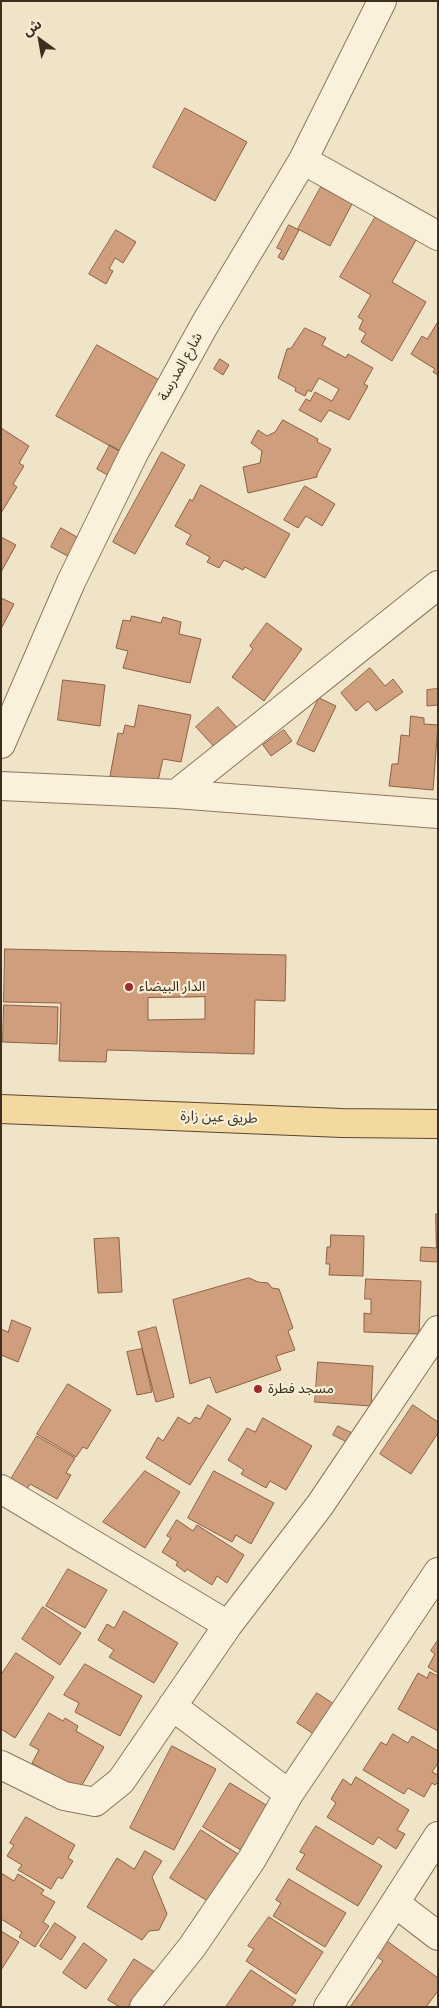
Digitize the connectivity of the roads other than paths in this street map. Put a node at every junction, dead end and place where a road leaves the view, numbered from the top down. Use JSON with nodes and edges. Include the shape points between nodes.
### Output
{"nodes":[{"id":1,"x":382,"y":1,"type":"edge"},
{"id":2,"x":303,"y":160,"type":"junction"},
{"id":3,"x":438,"y":236,"type":"edge"},
{"id":4,"x":438,"y":585,"type":"edge"},
{"id":5,"x":1,"y":744,"type":"edge"},
{"id":6,"x":1,"y":786,"type":"edge"},
{"id":7,"x":176,"y":794,"type":"junction"},
{"id":8,"x":438,"y":814,"type":"edge"},
{"id":9,"x":1,"y":1109,"type":"edge"},
{"id":10,"x":438,"y":1124,"type":"edge"},
{"id":11,"x":438,"y":1330,"type":"edge"},
{"id":12,"x":1,"y":1489,"type":"edge"},
{"id":13,"x":438,"y":1572,"type":"edge"},
{"id":14,"x":228,"y":1625,"type":"junction"},
{"id":15,"x":172,"y":1706,"type":"junction"},
{"id":16,"x":1,"y":1765,"type":"edge"},
{"id":17,"x":289,"y":1794,"type":"junction"},
{"id":18,"x":438,"y":1836,"type":"edge"},
{"id":19,"x":395,"y":1903,"type":"junction"},
{"id":20,"x":438,"y":1936,"type":"edge"},
{"id":21,"x":144,"y":2007,"type":"edge"},
{"id":22,"x":328,"y":2007,"type":"edge"}],
"edges":[{"from":1,"to":2,"type":"street","name":"شارع المدرسة"},
{"from":2,"to":3,"type":"street"},
{"from":2,"to":5,"type":"street","name":"شارع المدرسة","via":[[205,324],[134,453],[71,582]]},
{"from":4,"to":7,"type":"street"},
{"from":6,"to":7,"type":"street"},
{"from":7,"to":8,"type":"street"},
{"from":9,"to":10,"type":"main road","name":"طريق عين زارة"},
{"from":11,"to":14,"type":"street","via":[[320,1505]]},
{"from":12,"to":14,"type":"street"},
{"from":13,"to":17,"type":"street"},
{"from":14,"to":15,"type":"street"},
{"from":15,"to":16,"type":"street","via":[[121,1780],[95,1802],[64,1796]]},
{"from":15,"to":17,"type":"street"},
{"from":17,"to":21,"type":"street","via":[[252,1859],[198,1939]]},
{"from":18,"to":19,"type":"street"},
{"from":19,"to":20,"type":"street"},
{"from":19,"to":22,"type":"street"}]}
